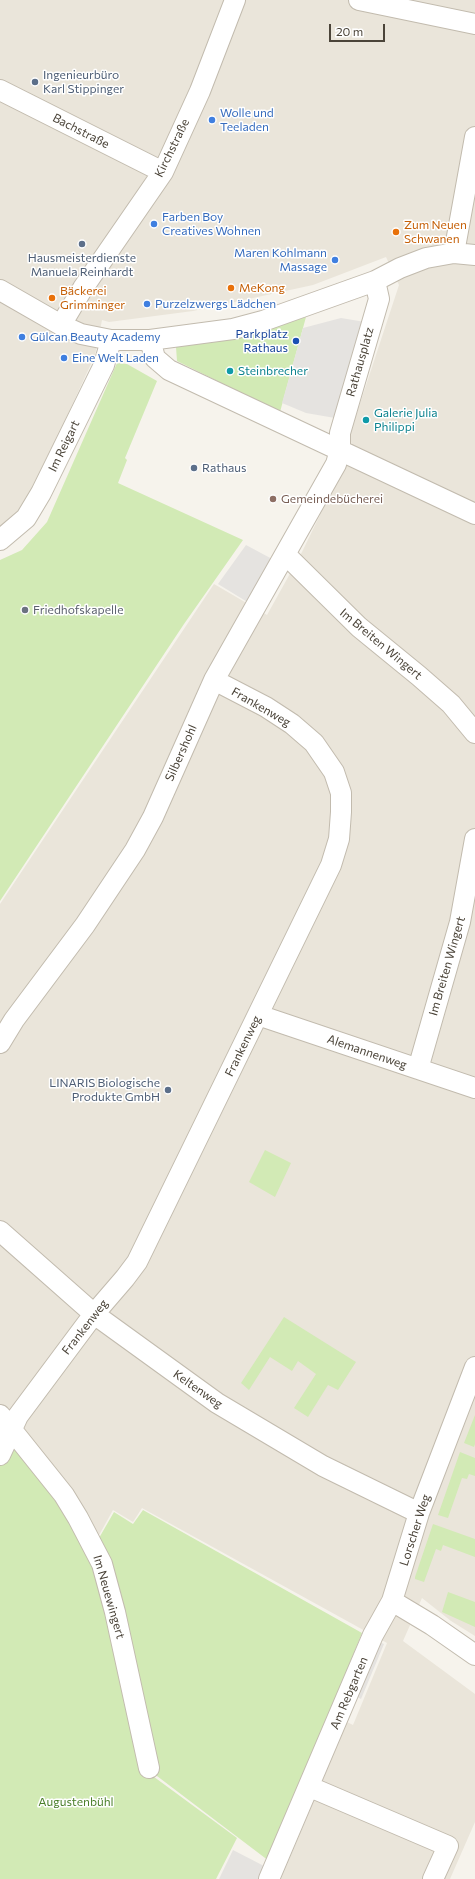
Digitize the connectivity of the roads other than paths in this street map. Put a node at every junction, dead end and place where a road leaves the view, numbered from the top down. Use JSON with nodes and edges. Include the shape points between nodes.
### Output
{"nodes":[{"id":1,"x":235,"y":0,"type":"edge"},
{"id":2,"x":359,"y":0,"type":"edge"},
{"id":3,"x":475,"y":24,"type":"edge"},
{"id":4,"x":0,"y":90,"type":"edge"},
{"id":5,"x":475,"y":137,"type":"edge"},
{"id":6,"x":163,"y":172,"type":"junction"},
{"id":7,"x":454,"y":253,"type":"junction"},
{"id":8,"x":475,"y":255,"type":"edge"},
{"id":9,"x":375,"y":282,"type":"junction"},
{"id":10,"x":0,"y":290,"type":"edge"},
{"id":11,"x":61,"y":325,"type":"junction"},
{"id":12,"x":112,"y":340,"type":"junction"},
{"id":13,"x":150,"y":340,"type":"junction"},
{"id":14,"x":340,"y":450,"type":"junction"},
{"id":15,"x":475,"y":514,"type":"edge"},
{"id":16,"x":0,"y":540,"type":"edge"},
{"id":17,"x":286,"y":555,"type":"junction"},
{"id":18,"x":214,"y":680,"type":"junction"},
{"id":19,"x":475,"y":733,"type":"edge"},
{"id":20,"x":475,"y":838,"type":"edge"},
{"id":21,"x":258,"y":1015,"type":"junction"},
{"id":22,"x":0,"y":1043,"type":"edge"},
{"id":23,"x":418,"y":1069,"type":"junction"},
{"id":24,"x":475,"y":1088,"type":"edge"},
{"id":25,"x":0,"y":1231,"type":"edge"},
{"id":26,"x":94,"y":1314,"type":"junction"},
{"id":27,"x":475,"y":1367,"type":"edge"},
{"id":28,"x":5,"y":1422,"type":"edge"},
{"id":29,"x":0,"y":1455,"type":"edge"},
{"id":30,"x":419,"y":1513,"type":"junction"},
{"id":31,"x":392,"y":1601,"type":"junction"},
{"id":32,"x":475,"y":1655,"type":"edge"},
{"id":33,"x":149,"y":1768,"type":"dead end"},
{"id":34,"x":310,"y":1787,"type":"junction"},
{"id":35,"x":269,"y":1879,"type":"edge"},
{"id":36,"x":433,"y":1879,"type":"edge"}],
"edges":[{"from":1,"to":6,"type":"street","name":"Kirchstraße","via":[[200,91]]},
{"from":2,"to":3,"type":"street"},
{"from":4,"to":6,"type":"street","name":"Bachstraße"},
{"from":5,"to":7,"type":"street"},
{"from":6,"to":11,"type":"street","name":"Kirchstraße","via":[[83,288]]},
{"from":7,"to":8,"type":"street"},
{"from":7,"to":9,"type":"street","via":[[426,258],[400,268]]},
{"from":9,"to":13,"type":"street","via":[[233,329]]},
{"from":9,"to":14,"type":"street","name":"Rathausplatz","via":[[379,299],[340,433]]},
{"from":10,"to":11,"type":"street"},
{"from":11,"to":12,"type":"street","via":[[81,334]]},
{"from":12,"to":13,"type":"street"},
{"from":12,"to":16,"type":"street","name":"Im Reigart","via":[[104,365],[41,493],[26,518]]},
{"from":13,"to":14,"type":"street","via":[[155,358],[169,370]]},
{"from":14,"to":15,"type":"street"},
{"from":14,"to":17,"type":"street","name":"Silbershohl","via":[[336,464]]},
{"from":17,"to":18,"type":"street","name":"Silbershohl"},
{"from":17,"to":19,"type":"street","name":"Im Breiten Wingert","via":[[359,627],[451,704]]},
{"from":18,"to":21,"type":"street","name":"Frankenweg","via":[[266,707],[314,743],[334,772],[341,793],[339,839],[331,865]]},
{"from":18,"to":22,"type":"street","name":"Silbershohl","via":[[153,817],[135,850],[85,925],[14,1020]]},
{"from":20,"to":23,"type":"street","name":"Im Breiten Wingert","via":[[460,922]]},
{"from":21,"to":23,"type":"street","name":"Alemannenweg"},
{"from":21,"to":26,"type":"street","name":"Frankenweg","via":[[136,1262]]},
{"from":23,"to":24,"type":"street","name":"Alemannenweg"},
{"from":25,"to":26,"type":"street","name":"Keltenweg"},
{"from":26,"to":28,"type":"street","name":"Frankenweg","via":[[18,1416]]},
{"from":26,"to":30,"type":"street","name":"Keltenweg","via":[[217,1403],[323,1466]]},
{"from":27,"to":30,"type":"street","name":"Lorscher Weg"},
{"from":28,"to":29,"type":"street"},
{"from":28,"to":33,"type":"street","name":"Im Neuewingert","via":[[64,1495],[102,1564]]},
{"from":30,"to":31,"type":"street","name":"Lorscher Weg"},
{"from":31,"to":32,"type":"street"},
{"from":31,"to":34,"type":"street","name":"Am Rebgarten","via":[[373,1635]]},
{"from":34,"to":35,"type":"street","name":"Am Rebgarten"},
{"from":34,"to":36,"type":"street","via":[[448,1846]]}]}
